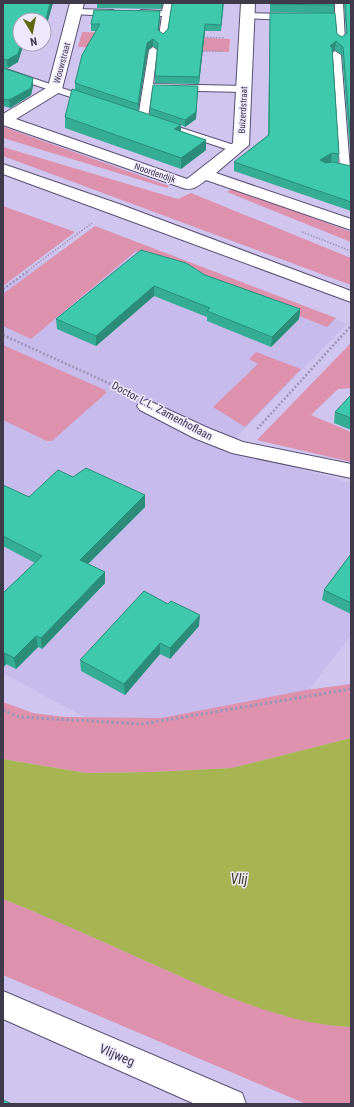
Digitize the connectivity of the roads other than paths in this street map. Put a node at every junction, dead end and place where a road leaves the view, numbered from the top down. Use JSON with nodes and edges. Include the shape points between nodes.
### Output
{"nodes":[{"id":1,"x":168,"y":3,"type":"edge"},
{"id":2,"x":339,"y":3,"type":"edge"},
{"id":3,"x":76,"y":7,"type":"edge"},
{"id":4,"x":248,"y":10,"type":"edge"},
{"id":5,"x":166,"y":14,"type":"junction"},
{"id":6,"x":296,"y":17,"type":"edge"},
{"id":7,"x":311,"y":18,"type":"edge"},
{"id":8,"x":340,"y":18,"type":"junction"},
{"id":9,"x":163,"y":36,"type":"edge"},
{"id":10,"x":341,"y":41,"type":"edge"},
{"id":11,"x":153,"y":50,"type":"edge"},
{"id":12,"x":335,"y":54,"type":"edge"},
{"id":13,"x":3,"y":71,"type":"edge"},
{"id":14,"x":148,"y":87,"type":"junction"},
{"id":15,"x":55,"y":89,"type":"junction"},
{"id":16,"x":244,"y":89,"type":"junction"},
{"id":17,"x":340,"y":92,"type":"junction"},
{"id":18,"x":351,"y":92,"type":"edge"},
{"id":19,"x":98,"y":103,"type":"edge"},
{"id":20,"x":4,"y":120,"type":"edge"},
{"id":21,"x":346,"y":133,"type":"edge"},
{"id":22,"x":236,"y":149,"type":"junction"},
{"id":23,"x":331,"y":166,"type":"edge"},
{"id":24,"x":3,"y":169,"type":"edge"},
{"id":25,"x":348,"y":170,"type":"edge"},
{"id":26,"x":204,"y":174,"type":"junction"},
{"id":27,"x":351,"y":225,"type":"edge"},
{"id":28,"x":351,"y":297,"type":"edge"},
{"id":29,"x":147,"y":406,"type":"road end"},
{"id":30,"x":351,"y":471,"type":"edge"},
{"id":31,"x":3,"y":1005,"type":"edge"},
{"id":32,"x":231,"y":1104,"type":"edge"}],
"edges":[{"from":1,"to":5,"type":"lane"},
{"from":2,"to":8,"type":"lane"},
{"from":3,"to":5,"type":"lane","via":[[126,13]]},
{"from":3,"to":15,"type":"street","name":"Wouwstraat"},
{"from":4,"to":6,"type":"lane"},
{"from":4,"to":16,"type":"street","name":"Buizerdstraat"},
{"from":5,"to":9,"type":"lane"},
{"from":7,"to":8,"type":"lane"},
{"from":8,"to":10,"type":"lane"},
{"from":11,"to":14,"type":"lane"},
{"from":12,"to":17,"type":"lane"},
{"from":13,"to":15,"type":"lane"},
{"from":14,"to":16,"type":"lane"},
{"from":14,"to":22,"type":"lane","via":[[146,119]]},
{"from":15,"to":19,"type":"lane"},
{"from":15,"to":20,"type":"street","name":"Wouwstraat"},
{"from":16,"to":22,"type":"street","name":"Buizerdstraat","via":[[241,145]]},
{"from":17,"to":18,"type":"lane"},
{"from":17,"to":21,"type":"lane"},
{"from":20,"to":26,"type":"street","name":"Noordendijk","via":[[189,185]]},
{"from":21,"to":25,"type":"lane"},
{"from":22,"to":26,"type":"street","name":"Buizerdstraat"},
{"from":23,"to":25,"type":"lane"},
{"from":24,"to":28,"type":"street"},
{"from":26,"to":27,"type":"street"},
{"from":29,"to":30,"type":"street","name":"Doctor L.L. Zamenhoflaan","via":[[201,433],[239,448]]},
{"from":31,"to":32,"type":"street","name":"Vlijweg"}]}
